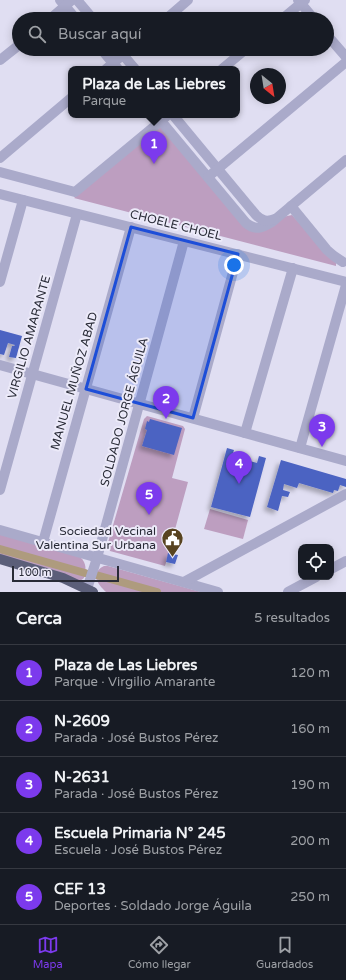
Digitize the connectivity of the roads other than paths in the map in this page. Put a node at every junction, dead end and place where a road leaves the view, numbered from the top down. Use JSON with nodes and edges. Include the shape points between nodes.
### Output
{"nodes":[{"id":1,"x":77,"y":0,"type":"edge"},
{"id":2,"x":188,"y":0,"type":"edge"},
{"id":3,"x":301,"y":1,"type":"edge"},
{"id":4,"x":66,"y":2,"type":"edge"},
{"id":5,"x":57,"y":12,"type":"edge"},
{"id":6,"x":72,"y":12,"type":"edge"},
{"id":7,"x":87,"y":12,"type":"edge"},
{"id":8,"x":174,"y":12,"type":"edge"},
{"id":9,"x":289,"y":12,"type":"edge"},
{"id":10,"x":309,"y":12,"type":"edge"},
{"id":11,"x":334,"y":43,"type":"edge"},
{"id":12,"x":12,"y":51,"type":"edge"},
{"id":13,"x":105,"y":56,"type":"edge"},
{"id":14,"x":120,"y":56,"type":"edge"},
{"id":15,"x":127,"y":56,"type":"edge"},
{"id":16,"x":238,"y":56,"type":"edge"},
{"id":17,"x":346,"y":58,"type":"edge"},
{"id":18,"x":0,"y":60,"type":"edge"},
{"id":19,"x":346,"y":62,"type":"edge"},
{"id":20,"x":111,"y":66,"type":"edge"},
{"id":21,"x":113,"y":66,"type":"edge"},
{"id":22,"x":132,"y":66,"type":"edge"},
{"id":23,"x":226,"y":66,"type":"edge"},
{"id":24,"x":68,"y":101,"type":"edge"},
{"id":25,"x":161,"y":118,"type":"edge"},
{"id":26,"x":163,"y":118,"type":"edge"},
{"id":27,"x":176,"y":118,"type":"edge"},
{"id":28,"x":0,"y":158,"type":"edge"},
{"id":29,"x":346,"y":160,"type":"edge"},
{"id":30,"x":218,"y":169,"type":"junction"},
{"id":31,"x":0,"y":172,"type":"edge"},
{"id":32,"x":208,"y":177,"type":"junction"},
{"id":33,"x":0,"y":194,"type":"edge"},
{"id":34,"x":23,"y":200,"type":"junction"},
{"id":35,"x":291,"y":206,"type":"junction"},
{"id":36,"x":77,"y":214,"type":"junction"},
{"id":37,"x":275,"y":219,"type":"junction"},
{"id":38,"x":131,"y":227,"type":"junction"},
{"id":39,"x":184,"y":241,"type":"junction"},
{"id":40,"x":238,"y":254,"type":"junction"},
{"id":41,"x":345,"y":260,"type":"edge"},
{"id":42,"x":293,"y":268,"type":"junction"},
{"id":43,"x":341,"y":281,"type":"edge"},
{"id":44,"x":0,"y":282,"type":"edge"},
{"id":45,"x":346,"y":285,"type":"edge"},
{"id":46,"x":0,"y":365,"type":"edge"},
{"id":47,"x":32,"y":374,"type":"junction"},
{"id":48,"x":86,"y":389,"type":"junction"},
{"id":49,"x":140,"y":404,"type":"junction"},
{"id":50,"x":193,"y":418,"type":"junction"},
{"id":51,"x":245,"y":433,"type":"junction"},
{"id":52,"x":300,"y":448,"type":"junction"},
{"id":53,"x":346,"y":461,"type":"edge"},
{"id":54,"x":0,"y":490,"type":"edge"},
{"id":55,"x":346,"y":494,"type":"edge"},
{"id":56,"x":0,"y":530,"type":"edge"},
{"id":57,"x":43,"y":542,"type":"junction"},
{"id":58,"x":97,"y":558,"type":"junction"},
{"id":59,"x":0,"y":559,"type":"edge"},
{"id":60,"x":346,"y":561,"type":"edge"},
{"id":61,"x":334,"y":567,"type":"edge"},
{"id":62,"x":310,"y":580,"type":"edge"},
{"id":63,"x":184,"y":582,"type":"junction"},
{"id":64,"x":90,"y":591,"type":"edge"},
{"id":65,"x":218,"y":592,"type":"edge"},
{"id":66,"x":288,"y":592,"type":"edge"}],
"edges":[{"from":1,"to":7,"type":"street"},
{"from":2,"to":8,"type":"street"},
{"from":3,"to":9,"type":"street"},
{"from":3,"to":10,"type":"street"},
{"from":4,"to":5,"type":"street"},
{"from":4,"to":6,"type":"street"},
{"from":11,"to":17,"type":"street"},
{"from":12,"to":18,"type":"street"},
{"from":13,"to":20,"type":"street"},
{"from":14,"to":21,"type":"street"},
{"from":15,"to":22,"type":"street"},
{"from":16,"to":23,"type":"street"},
{"from":19,"to":30,"type":"street"},
{"from":24,"to":28,"type":"street"},
{"from":25,"to":31,"type":"street","via":[[75,192]]},
{"from":26,"to":32,"type":"street"},
{"from":27,"to":30,"type":"street"},
{"from":29,"to":35,"type":"street"},
{"from":30,"to":32,"type":"street"},
{"from":30,"to":37,"type":"street","via":[[259,218],[267,221]]},
{"from":32,"to":37,"type":"street","via":[[250,226],[261,228]]},
{"from":33,"to":34,"type":"street","name":"CHOELE CHOEL"},
{"from":34,"to":36,"type":"street","name":"CHOELE CHOEL"},
{"from":34,"to":44,"type":"street"},
{"from":35,"to":37,"type":"street"},
{"from":35,"to":41,"type":"street","via":[[327,250]]},
{"from":36,"to":38,"type":"street","name":"CHOELE CHOEL"},
{"from":36,"to":47,"type":"street","name":"VIRGILIO AMARANTE"},
{"from":38,"to":39,"type":"street","name":"CHOELE CHOEL"},
{"from":38,"to":48,"type":"street","name":"MANUEL MUÑOZ ABAD"},
{"from":39,"to":40,"type":"street","name":"CHOELE CHOEL"},
{"from":39,"to":49,"type":"street","name":"SOLDADO JORGE ÁGUILA"},
{"from":40,"to":42,"type":"street","name":"CHOELE CHOEL"},
{"from":40,"to":50,"type":"street"},
{"from":41,"to":43,"type":"street","via":[[340,268]]},
{"from":42,"to":43,"type":"street","name":"CHOELE CHOEL"},
{"from":42,"to":51,"type":"street"},
{"from":45,"to":52,"type":"street"},
{"from":46,"to":47,"type":"street"},
{"from":47,"to":48,"type":"street"},
{"from":47,"to":54,"type":"street","name":"VIRGILIO AMARANTE"},
{"from":48,"to":49,"type":"street"},
{"from":48,"to":57,"type":"street","name":"MANUEL MUÑOZ ABAD"},
{"from":49,"to":50,"type":"street"},
{"from":49,"to":58,"type":"street","name":"SOLDADO JORGE ÁGUILA"},
{"from":50,"to":51,"type":"street"},
{"from":51,"to":52,"type":"street"},
{"from":52,"to":53,"type":"street"},
{"from":55,"to":63,"type":"street"},
{"from":56,"to":57,"type":"street"},
{"from":57,"to":58,"type":"street"},
{"from":58,"to":63,"type":"street"},
{"from":58,"to":64,"type":"street","name":"SOLDADO JORGE ÁGUILA"},
{"from":59,"to":64,"type":"main road","via":[[63,578]]},
{"from":60,"to":61,"type":"street"},
{"from":62,"to":66,"type":"street"},
{"from":63,"to":65,"type":"street"}]}
